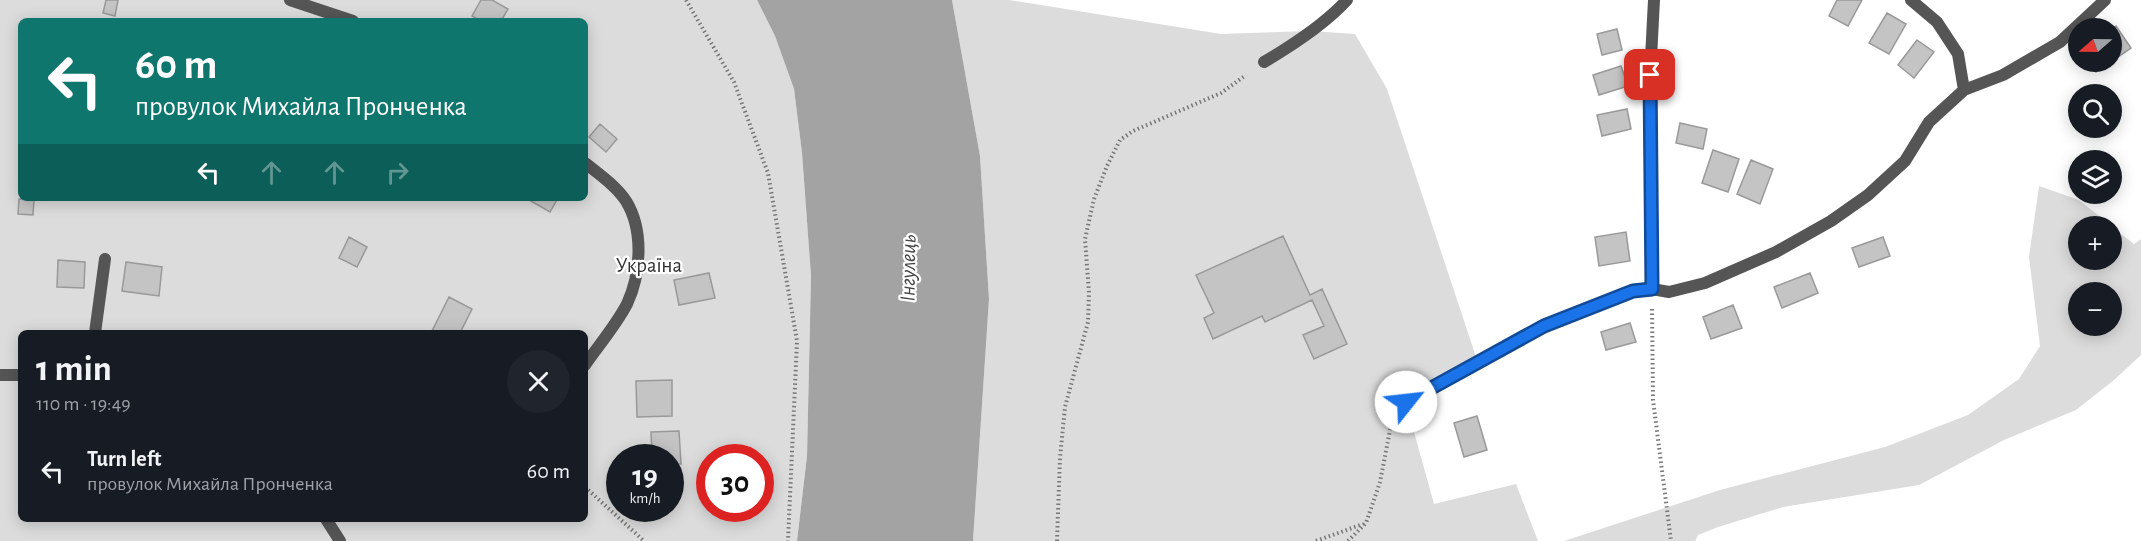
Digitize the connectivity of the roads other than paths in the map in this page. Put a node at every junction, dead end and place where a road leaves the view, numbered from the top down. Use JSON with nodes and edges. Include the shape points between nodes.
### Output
{"nodes":[{"id":1,"x":290,"y":0,"type":"edge"},
{"id":2,"x":1347,"y":0,"type":"edge"},
{"id":3,"x":1654,"y":0,"type":"edge"},
{"id":4,"x":1911,"y":0,"type":"edge"},
{"id":5,"x":2105,"y":0,"type":"edge"},
{"id":6,"x":344,"y":18,"type":"edge"},
{"id":7,"x":1264,"y":62,"type":"road end"},
{"id":8,"x":1964,"y":90,"type":"junction"},
{"id":9,"x":588,"y":165,"type":"edge"},
{"id":10,"x":105,"y":259,"type":"dead end"},
{"id":11,"x":1652,"y":289,"type":"junction"},
{"id":12,"x":95,"y":330,"type":"edge"},
{"id":13,"x":588,"y":361,"type":"edge"},
{"id":14,"x":0,"y":375,"type":"edge"},
{"id":15,"x":18,"y":375,"type":"edge"},
{"id":16,"x":1406,"y":402,"type":"road end"},
{"id":17,"x":328,"y":522,"type":"edge"},
{"id":18,"x":340,"y":541,"type":"edge"}],
"edges":[{"from":1,"to":6,"type":"street"},
{"from":2,"to":7,"type":"street"},
{"from":3,"to":11,"type":"street","via":[[1649,97]]},
{"from":4,"to":8,"type":"street","via":[[1937,22],[1958,54]]},
{"from":5,"to":8,"type":"street","via":[[2060,42],[2003,75]]},
{"from":8,"to":11,"type":"street","via":[[1929,122],[1905,161],[1868,195],[1831,221],[1776,252],[1705,283],[1669,292]]},
{"from":9,"to":13,"type":"street","via":[[626,201],[638,247],[627,304]]},
{"from":10,"to":12,"type":"street"},
{"from":11,"to":16,"type":"street","via":[[1633,291],[1544,326]]},
{"from":14,"to":15,"type":"street"},
{"from":17,"to":18,"type":"street"}]}
